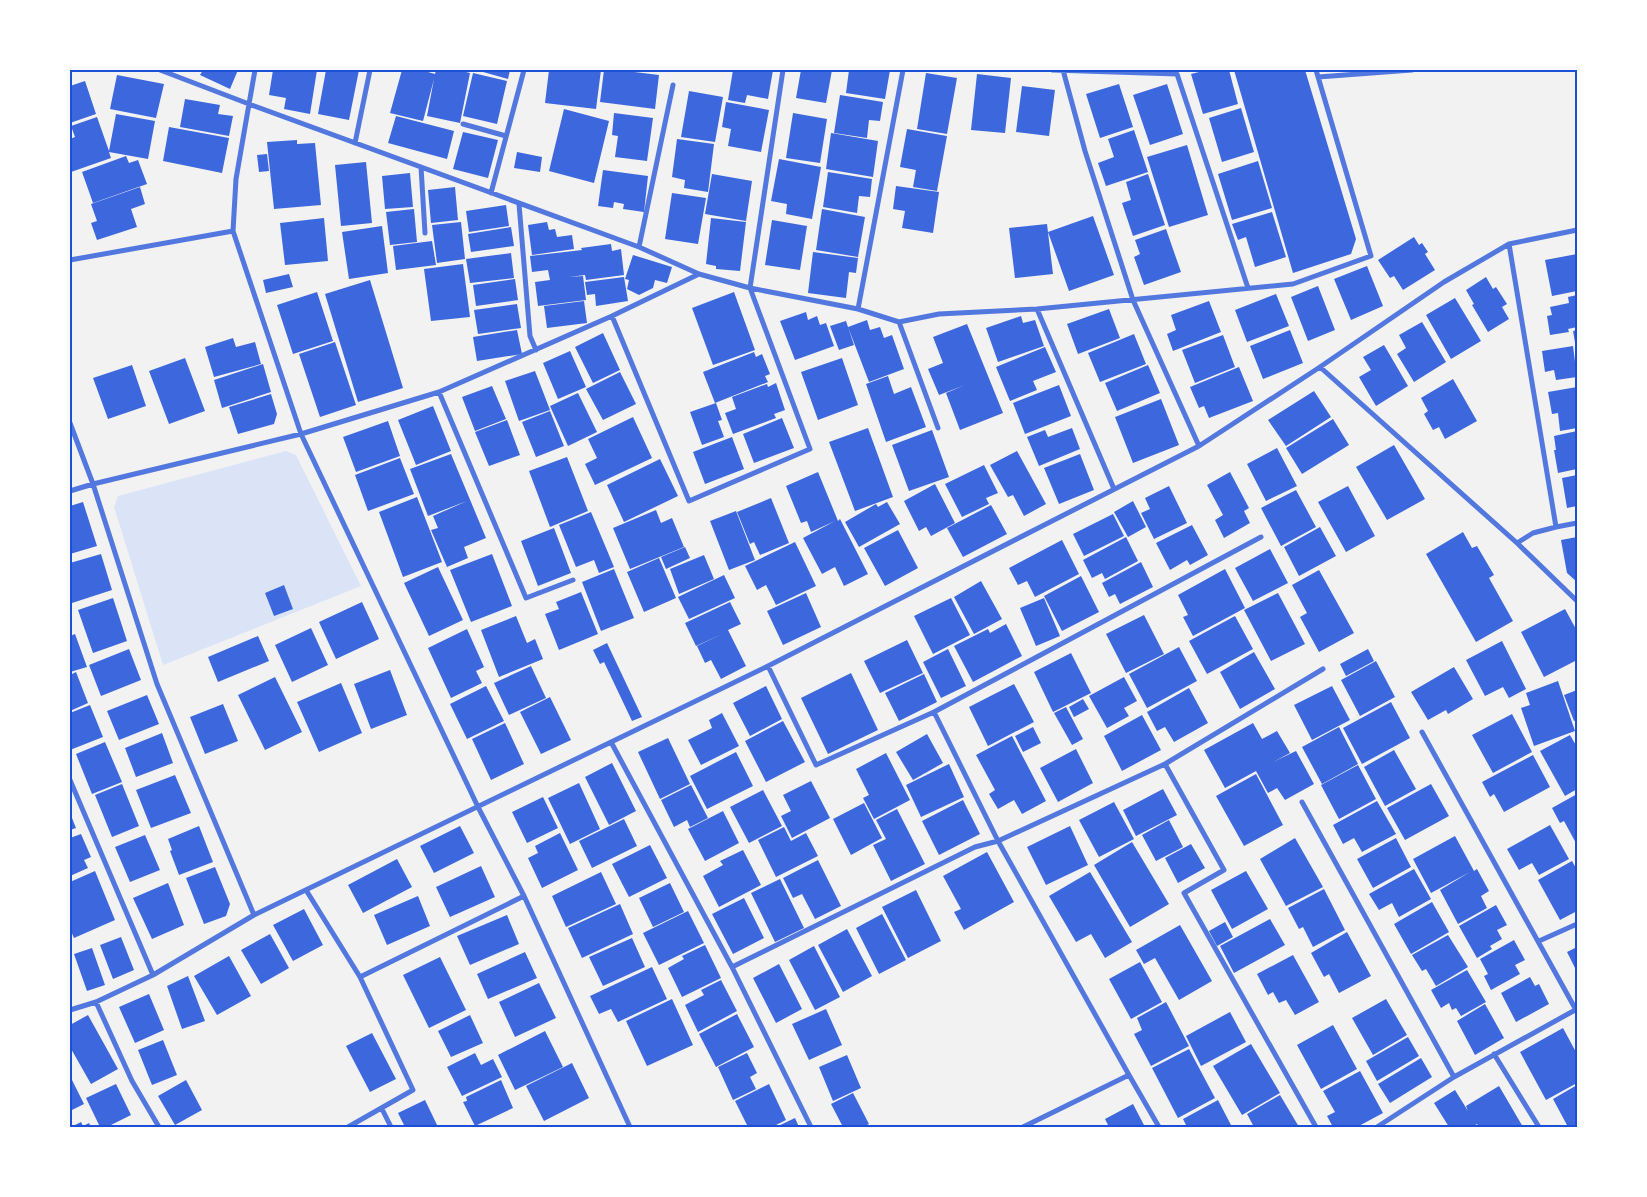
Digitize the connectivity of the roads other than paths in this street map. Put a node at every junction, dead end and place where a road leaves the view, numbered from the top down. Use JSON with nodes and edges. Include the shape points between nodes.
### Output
{"nodes":[{"id":1,"x":160,"y":70,"type":"edge"},
{"id":2,"x":255,"y":70,"type":"edge"},
{"id":3,"x":370,"y":70,"type":"edge"},
{"id":4,"x":524,"y":70,"type":"edge"},
{"id":5,"x":783,"y":70,"type":"edge"},
{"id":6,"x":903,"y":70,"type":"edge"},
{"id":7,"x":1052,"y":70,"type":"edge"},
{"id":8,"x":1316,"y":70,"type":"edge"},
{"id":9,"x":1412,"y":70,"type":"edge"},
{"id":10,"x":1063,"y":71,"type":"edge"},
{"id":11,"x":1318,"y":77,"type":"junction"},
{"id":12,"x":673,"y":85,"type":"dead end"},
{"id":13,"x":249,"y":104,"type":"junction"},
{"id":14,"x":463,"y":124,"type":"dead end"},
{"id":15,"x":506,"y":136,"type":"junction"},
{"id":16,"x":355,"y":143,"type":"junction"},
{"id":17,"x":421,"y":167,"type":"junction"},
{"id":18,"x":491,"y":193,"type":"junction"},
{"id":19,"x":519,"y":204,"type":"junction"},
{"id":20,"x":1577,"y":230,"type":"edge"},
{"id":21,"x":233,"y":231,"type":"junction"},
{"id":22,"x":425,"y":233,"type":"dead end"},
{"id":23,"x":1509,"y":244,"type":"junction"},
{"id":24,"x":639,"y":247,"type":"junction"},
{"id":25,"x":70,"y":259,"type":"edge"},
{"id":26,"x":699,"y":274,"type":"junction"},
{"id":27,"x":750,"y":288,"type":"junction"},
{"id":28,"x":1248,"y":288,"type":"junction"},
{"id":29,"x":1132,"y":300,"type":"junction"},
{"id":30,"x":858,"y":309,"type":"junction"},
{"id":31,"x":1037,"y":309,"type":"junction"},
{"id":32,"x":612,"y":316,"type":"junction"},
{"id":33,"x":899,"y":322,"type":"junction"},
{"id":34,"x":536,"y":350,"type":"junction"},
{"id":35,"x":1320,"y":367,"type":"junction"},
{"id":36,"x":439,"y":392,"type":"junction"},
{"id":37,"x":70,"y":423,"type":"edge"},
{"id":38,"x":938,"y":428,"type":"dead end"},
{"id":39,"x":301,"y":434,"type":"junction"},
{"id":40,"x":1199,"y":446,"type":"junction"},
{"id":41,"x":92,"y":484,"type":"junction"},
{"id":42,"x":1114,"y":489,"type":"junction"},
{"id":43,"x":70,"y":491,"type":"edge"},
{"id":44,"x":1577,"y":523,"type":"edge"},
{"id":45,"x":1556,"y":528,"type":"junction"},
{"id":46,"x":1261,"y":537,"type":"dead end"},
{"id":47,"x":1518,"y":543,"type":"junction"},
{"id":48,"x":574,"y":580,"type":"dead end"},
{"id":49,"x":1577,"y":601,"type":"edge"},
{"id":50,"x":768,"y":666,"type":"junction"},
{"id":51,"x":1323,"y":669,"type":"dead end"},
{"id":52,"x":934,"y":712,"type":"junction"},
{"id":53,"x":1422,"y":732,"type":"dead end"},
{"id":54,"x":611,"y":742,"type":"junction"},
{"id":55,"x":1164,"y":764,"type":"junction"},
{"id":56,"x":70,"y":780,"type":"edge"},
{"id":57,"x":1302,"y":802,"type":"dead end"},
{"id":58,"x":478,"y":807,"type":"junction"},
{"id":59,"x":998,"y":841,"type":"junction"},
{"id":60,"x":306,"y":890,"type":"junction"},
{"id":61,"x":524,"y":896,"type":"junction"},
{"id":62,"x":254,"y":915,"type":"junction"},
{"id":63,"x":1577,"y":924,"type":"edge"},
{"id":64,"x":1539,"y":941,"type":"junction"},
{"id":65,"x":732,"y":967,"type":"junction"},
{"id":66,"x":153,"y":975,"type":"junction"},
{"id":67,"x":360,"y":977,"type":"junction"},
{"id":68,"x":96,"y":1002,"type":"junction"},
{"id":69,"x":1576,"y":1009,"type":"edge"},
{"id":70,"x":70,"y":1010,"type":"edge"},
{"id":71,"x":1494,"y":1054,"type":"junction"},
{"id":72,"x":1129,"y":1075,"type":"junction"},
{"id":73,"x":1454,"y":1077,"type":"junction"},
{"id":74,"x":382,"y":1109,"type":"junction"},
{"id":75,"x":1379,"y":1126,"type":"edge"},
{"id":76,"x":158,"y":1127,"type":"edge"},
{"id":77,"x":348,"y":1127,"type":"edge"},
{"id":78,"x":391,"y":1127,"type":"edge"},
{"id":79,"x":630,"y":1127,"type":"edge"},
{"id":80,"x":811,"y":1127,"type":"edge"},
{"id":81,"x":1023,"y":1127,"type":"edge"},
{"id":82,"x":1160,"y":1127,"type":"edge"},
{"id":83,"x":1316,"y":1127,"type":"edge"},
{"id":84,"x":1539,"y":1127,"type":"edge"}],
"edges":[{"from":1,"to":13,"type":"street"},
{"from":2,"to":13,"type":"street"},
{"from":3,"to":16,"type":"street"},
{"from":4,"to":15,"type":"street"},
{"from":5,"to":27,"type":"street"},
{"from":6,"to":30,"type":"street"},
{"from":7,"to":10,"type":"street"},
{"from":8,"to":11,"type":"street"},
{"from":9,"to":11,"type":"street"},
{"from":10,"to":28,"type":"street","via":[[1177,74]]},
{"from":10,"to":29,"type":"street"},
{"from":11,"to":28,"type":"street","via":[[1371,256],[1293,284]]},
{"from":12,"to":24,"type":"street"},
{"from":13,"to":16,"type":"street"},
{"from":13,"to":21,"type":"street","via":[[236,179]]},
{"from":14,"to":15,"type":"street"},
{"from":15,"to":18,"type":"street"},
{"from":16,"to":17,"type":"street"},
{"from":17,"to":18,"type":"street"},
{"from":17,"to":22,"type":"street"},
{"from":18,"to":19,"type":"street"},
{"from":19,"to":24,"type":"street"},
{"from":19,"to":34,"type":"street","via":[[530,336]]},
{"from":20,"to":23,"type":"street"},
{"from":21,"to":25,"type":"street"},
{"from":21,"to":39,"type":"street"},
{"from":23,"to":35,"type":"street","via":[[1444,282]]},
{"from":23,"to":45,"type":"street"},
{"from":24,"to":26,"type":"street"},
{"from":26,"to":27,"type":"street"},
{"from":26,"to":32,"type":"street"},
{"from":27,"to":30,"type":"street"},
{"from":27,"to":32,"type":"street","via":[[810,449],[689,501]]},
{"from":28,"to":29,"type":"street"},
{"from":29,"to":31,"type":"street"},
{"from":29,"to":40,"type":"street"},
{"from":30,"to":33,"type":"street"},
{"from":31,"to":33,"type":"street","via":[[939,314]]},
{"from":31,"to":42,"type":"street"},
{"from":32,"to":34,"type":"street"},
{"from":33,"to":38,"type":"street"},
{"from":34,"to":36,"type":"street"},
{"from":35,"to":40,"type":"street"},
{"from":35,"to":47,"type":"street"},
{"from":36,"to":39,"type":"street"},
{"from":36,"to":48,"type":"street","via":[[526,598]]},
{"from":37,"to":41,"type":"street"},
{"from":39,"to":41,"type":"street"},
{"from":39,"to":58,"type":"street"},
{"from":40,"to":42,"type":"street"},
{"from":41,"to":43,"type":"street"},
{"from":41,"to":62,"type":"street","via":[[157,684]]},
{"from":42,"to":50,"type":"street"},
{"from":44,"to":45,"type":"street"},
{"from":45,"to":47,"type":"street","via":[[1532,533]]},
{"from":46,"to":52,"type":"street"},
{"from":47,"to":49,"type":"street"},
{"from":50,"to":52,"type":"street","via":[[816,765]]},
{"from":50,"to":54,"type":"street"},
{"from":51,"to":55,"type":"street"},
{"from":52,"to":59,"type":"street"},
{"from":53,"to":64,"type":"street"},
{"from":54,"to":58,"type":"street"},
{"from":54,"to":65,"type":"street"},
{"from":55,"to":59,"type":"street"},
{"from":55,"to":83,"type":"street","via":[[1224,870],[1184,893]]},
{"from":56,"to":66,"type":"street"},
{"from":57,"to":73,"type":"street"},
{"from":58,"to":60,"type":"street"},
{"from":58,"to":61,"type":"street"},
{"from":59,"to":65,"type":"street","via":[[975,847]]},
{"from":59,"to":72,"type":"street"},
{"from":60,"to":62,"type":"street"},
{"from":60,"to":67,"type":"street"},
{"from":61,"to":67,"type":"street"},
{"from":61,"to":79,"type":"street"},
{"from":62,"to":66,"type":"street"},
{"from":63,"to":64,"type":"street"},
{"from":64,"to":69,"type":"street"},
{"from":65,"to":80,"type":"street"},
{"from":66,"to":68,"type":"street"},
{"from":67,"to":74,"type":"street","via":[[413,1090]]},
{"from":68,"to":70,"type":"street"},
{"from":68,"to":76,"type":"street","via":[[132,1081]]},
{"from":69,"to":71,"type":"street"},
{"from":71,"to":73,"type":"street"},
{"from":71,"to":84,"type":"street"},
{"from":72,"to":81,"type":"street"},
{"from":72,"to":82,"type":"street"},
{"from":73,"to":75,"type":"street"},
{"from":74,"to":77,"type":"street"},
{"from":74,"to":78,"type":"street"}]}
